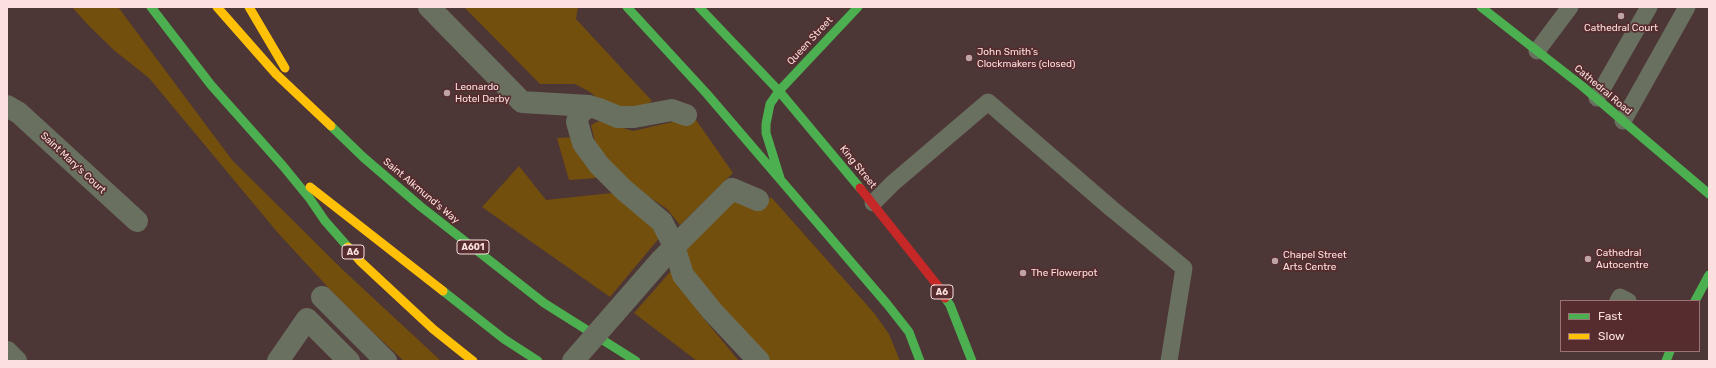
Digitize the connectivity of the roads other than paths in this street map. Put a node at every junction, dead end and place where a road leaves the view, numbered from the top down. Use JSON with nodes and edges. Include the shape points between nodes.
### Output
{"nodes":[{"id":1,"x":151,"y":7,"type":"edge"},
{"id":2,"x":217,"y":7,"type":"edge"},
{"id":3,"x":249,"y":7,"type":"edge"},
{"id":4,"x":429,"y":7,"type":"edge"},
{"id":5,"x":627,"y":7,"type":"edge"},
{"id":6,"x":699,"y":7,"type":"edge"},
{"id":7,"x":858,"y":7,"type":"edge"},
{"id":8,"x":1481,"y":7,"type":"edge"},
{"id":9,"x":1570,"y":7,"type":"edge"},
{"id":10,"x":1649,"y":7,"type":"edge"},
{"id":11,"x":1687,"y":7,"type":"edge"},
{"id":12,"x":1536,"y":51,"type":"junction"},
{"id":13,"x":779,"y":91,"type":"junction"},
{"id":14,"x":1597,"y":98,"type":"junction"},
{"id":15,"x":7,"y":106,"type":"edge"},
{"id":16,"x":589,"y":106,"type":"junction"},
{"id":17,"x":686,"y":115,"type":"dead end"},
{"id":18,"x":321,"y":118,"type":"junction"},
{"id":19,"x":1623,"y":121,"type":"junction"},
{"id":20,"x":283,"y":166,"type":"junction"},
{"id":21,"x":780,"y":178,"type":"junction"},
{"id":22,"x":1709,"y":194,"type":"edge"},
{"id":23,"x":758,"y":200,"type":"dead end"},
{"id":24,"x":873,"y":202,"type":"junction"},
{"id":25,"x":137,"y":221,"type":"dead end"},
{"id":26,"x":668,"y":253,"type":"junction"},
{"id":27,"x":1709,"y":275,"type":"edge"},
{"id":28,"x":322,"y":297,"type":"dead end"},
{"id":29,"x":1618,"y":300,"type":"edge"},
{"id":30,"x":1626,"y":300,"type":"edge"},
{"id":31,"x":1696,"y":300,"type":"edge"},
{"id":32,"x":7,"y":352,"type":"edge"},
{"id":33,"x":348,"y":359,"type":"edge"},
{"id":34,"x":16,"y":361,"type":"edge"},
{"id":35,"x":278,"y":361,"type":"edge"},
{"id":36,"x":386,"y":361,"type":"edge"},
{"id":37,"x":472,"y":361,"type":"edge"},
{"id":38,"x":538,"y":361,"type":"edge"},
{"id":39,"x":573,"y":361,"type":"edge"},
{"id":40,"x":636,"y":361,"type":"edge"},
{"id":41,"x":759,"y":361,"type":"edge"},
{"id":42,"x":920,"y":361,"type":"edge"},
{"id":43,"x":972,"y":361,"type":"edge"},
{"id":44,"x":976,"y":361,"type":"edge"},
{"id":45,"x":1170,"y":361,"type":"edge"}],
"edges":[{"from":1,"to":20,"type":"main road","via":[[210,85]]},
{"from":2,"to":18,"type":"main road","name":"Saint Alkmund's Way","number":"A601","via":[[276,74]]},
{"from":3,"to":18,"type":"main road","via":[[274,52]]},
{"from":4,"to":16,"type":"street","via":[[522,102]]},
{"from":5,"to":21,"type":"main road"},
{"from":6,"to":13,"type":"main road","name":"King Street","number":"A6"},
{"from":7,"to":13,"type":"main road","name":"Queen Street"},
{"from":8,"to":12,"type":"main road","name":"Cathedral Road"},
{"from":9,"to":12,"type":"lane"},
{"from":10,"to":14,"type":"lane"},
{"from":11,"to":19,"type":"lane"},
{"from":12,"to":14,"type":"main road","name":"Cathedral Road"},
{"from":13,"to":21,"type":"main road","name":"Queen Street","via":[[770,104],[766,129]]},
{"from":13,"to":24,"type":"main road","name":"King Street","number":"A6"},
{"from":14,"to":19,"type":"main road","name":"Cathedral Road"},
{"from":15,"to":25,"type":"street","name":"Saint Mary's Court","via":[[19,113]]},
{"from":16,"to":17,"type":"street","via":[[618,117],[634,117],[672,110]]},
{"from":16,"to":26,"type":"street","via":[[579,114],[577,122],[583,143],[599,165],[662,222]]},
{"from":18,"to":40,"type":"main road","name":"Saint Alkmund's Way","number":"A601","via":[[420,206],[544,303]]},
{"from":19,"to":22,"type":"main road","name":"Cathedral Road"},
{"from":20,"to":37,"type":"main road","number":"A6","via":[[361,262],[433,329]]},
{"from":20,"to":38,"type":"main road","via":[[504,339]]},
{"from":21,"to":42,"type":"main road","via":[[909,332]]},
{"from":23,"to":26,"type":"street","via":[[732,189]]},
{"from":24,"to":43,"type":"main road","name":"King Street","number":"A6","via":[[938,286],[950,306]]},
{"from":24,"to":45,"type":"lane","via":[[988,102],[1184,268]]},
{"from":26,"to":39,"type":"street","bridge":true},
{"from":26,"to":41,"type":"street","via":[[712,311]]},
{"from":27,"to":31,"type":"main road"},
{"from":28,"to":36,"type":"street"},
{"from":29,"to":30,"type":"lane","via":[[1620,297]]},
{"from":32,"to":34,"type":"street"},
{"from":33,"to":35,"type":"street","via":[[307,319]]},
{"from":43,"to":44,"type":"main road"}]}
